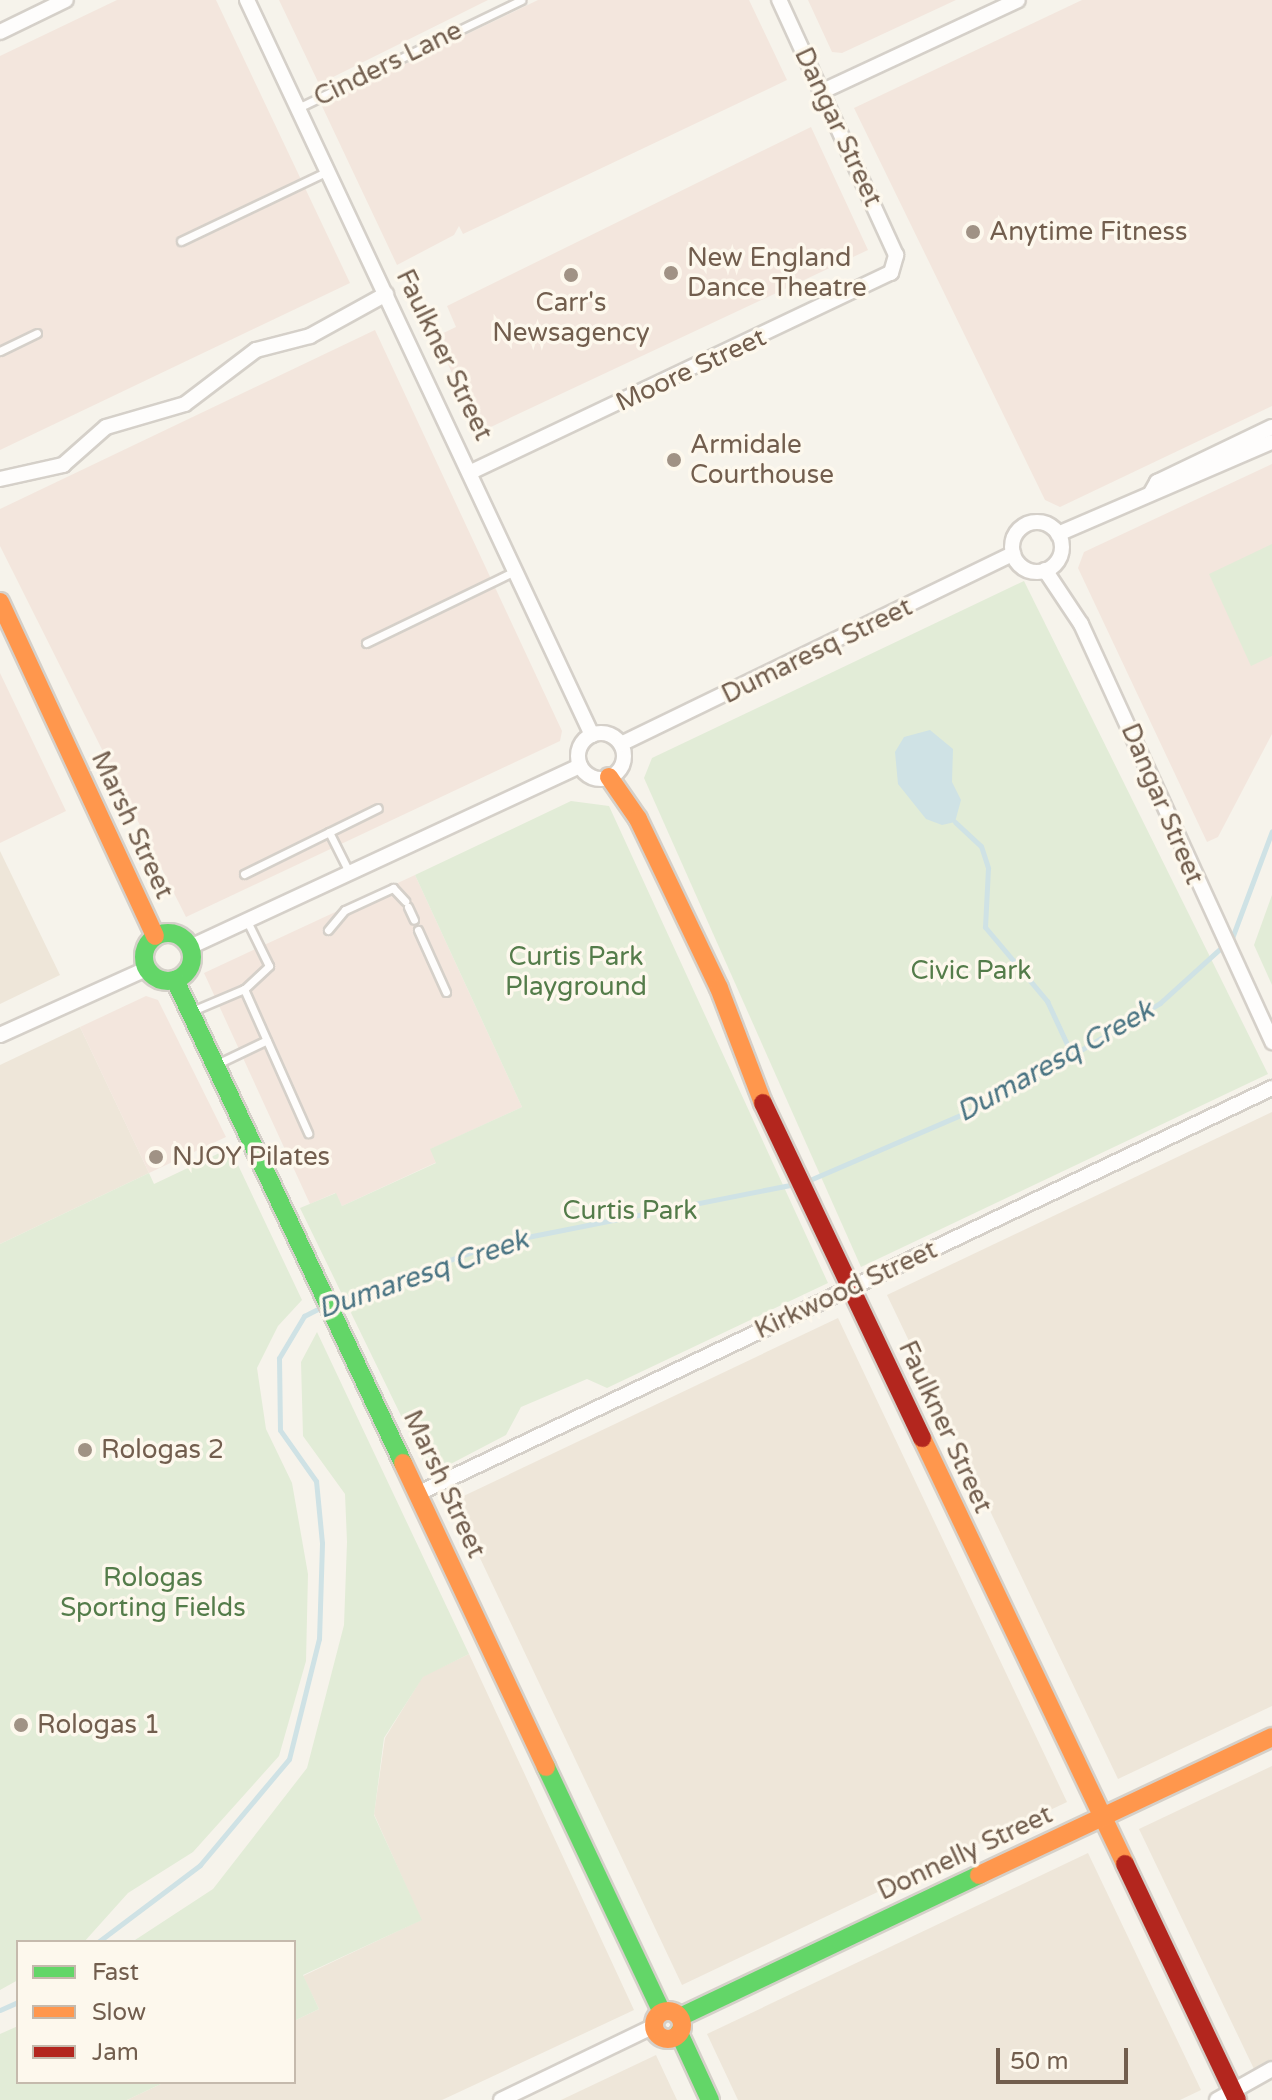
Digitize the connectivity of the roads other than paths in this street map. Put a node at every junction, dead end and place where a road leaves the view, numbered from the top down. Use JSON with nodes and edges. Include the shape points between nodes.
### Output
{"nodes":[{"id":1,"x":66,"y":0,"type":"edge"},
{"id":2,"x":247,"y":0,"type":"edge"},
{"id":3,"x":521,"y":0,"type":"edge"},
{"id":4,"x":779,"y":0,"type":"edge"},
{"id":5,"x":1018,"y":0,"type":"edge"},
{"id":6,"x":0,"y":32,"type":"edge"},
{"id":7,"x":821,"y":92,"type":"junction"},
{"id":8,"x":298,"y":108,"type":"junction"},
{"id":9,"x":328,"y":171,"type":"junction"},
{"id":10,"x":181,"y":241,"type":"dead end"},
{"id":11,"x":896,"y":255,"type":"joint"},
{"id":12,"x":386,"y":294,"type":"junction"},
{"id":13,"x":37,"y":333,"type":"dead end"},
{"id":14,"x":0,"y":351,"type":"edge"},
{"id":15,"x":1272,"y":427,"type":"edge"},
{"id":16,"x":1272,"y":442,"type":"edge"},
{"id":17,"x":471,"y":472,"type":"junction"},
{"id":18,"x":0,"y":479,"type":"edge"},
{"id":19,"x":1151,"y":493,"type":"junction"},
{"id":20,"x":1058,"y":534,"type":"junction"},
{"id":21,"x":1013,"y":554,"type":"junction"},
{"id":22,"x":517,"y":570,"type":"junction"},
{"id":23,"x":1045,"y":570,"type":"junction"},
{"id":24,"x":0,"y":602,"type":"edge"},
{"id":25,"x":366,"y":643,"type":"dead end"},
{"id":26,"x":592,"y":735,"type":"junction"},
{"id":27,"x":621,"y":744,"type":"junction"},
{"id":28,"x":580,"y":766,"type":"junction"},
{"id":29,"x":609,"y":777,"type":"junction"},
{"id":30,"x":378,"y":808,"type":"dead end"},
{"id":31,"x":329,"y":832,"type":"junction"},
{"id":32,"x":244,"y":874,"type":"dead end"},
{"id":33,"x":350,"y":874,"type":"junction"},
{"id":34,"x":414,"y":920,"type":"dead end"},
{"id":35,"x":247,"y":921,"type":"junction"},
{"id":36,"x":328,"y":930,"type":"dead end"},
{"id":37,"x":418,"y":930,"type":"dead end"},
{"id":38,"x":155,"y":936,"type":"junction"},
{"id":39,"x":190,"y":947,"type":"junction"},
{"id":40,"x":146,"y":969,"type":"junction"},
{"id":41,"x":175,"y":980,"type":"junction"},
{"id":42,"x":244,"y":989,"type":"junction"},
{"id":43,"x":446,"y":992,"type":"dead end"},
{"id":44,"x":192,"y":1011,"type":"junction"},
{"id":45,"x":0,"y":1035,"type":"edge"},
{"id":46,"x":267,"y":1040,"type":"junction"},
{"id":47,"x":1272,"y":1042,"type":"edge"},
{"id":48,"x":217,"y":1064,"type":"junction"},
{"id":49,"x":1272,"y":1088,"type":"edge"},
{"id":50,"x":308,"y":1133,"type":"dead end"},
{"id":51,"x":851,"y":1288,"type":"junction"},
{"id":52,"x":419,"y":1493,"type":"junction"},
{"id":53,"x":1272,"y":1737,"type":"edge"},
{"id":54,"x":1102,"y":1817,"type":"junction"},
{"id":55,"x":669,"y":2022,"type":"junction"},
{"id":56,"x":1272,"y":2069,"type":"edge"},
{"id":57,"x":1229,"y":2097,"type":"edge"},
{"id":58,"x":501,"y":2100,"type":"edge"},
{"id":59,"x":710,"y":2100,"type":"edge"}],
"edges":[{"from":1,"to":6,"type":"street"},
{"from":2,"to":8,"type":"street","name":"Faulkner Street"},
{"from":3,"to":8,"type":"lane","name":"Cinders Lane"},
{"from":4,"to":7,"type":"street","name":"Dangar Street"},
{"from":5,"to":7,"type":"street"},
{"from":7,"to":11,"type":"street","name":"Dangar Street"},
{"from":8,"to":9,"type":"street","name":"Faulkner Street"},
{"from":9,"to":10,"type":"lane"},
{"from":9,"to":12,"type":"street","name":"Faulkner Street"},
{"from":11,"to":17,"type":"street","name":"Moore Street","via":[[884,279]]},
{"from":12,"to":17,"type":"street","name":"Faulkner Street"},
{"from":12,"to":18,"type":"street","via":[[310,336],[256,350],[185,404],[106,427],[63,465]]},
{"from":13,"to":14,"type":"lane"},
{"from":15,"to":19,"type":"street","via":[[1157,482]]},
{"from":16,"to":19,"type":"street","via":[[1164,494]]},
{"from":17,"to":22,"type":"street","name":"Faulkner Street"},
{"from":19,"to":20,"type":"street"},
{"from":20,"to":21,"type":"street","via":[[1044,523],[1027,524],[1014,536]]},
{"from":20,"to":23,"type":"street","via":[[1060,556]]},
{"from":21,"to":23,"type":"street","via":[[1025,569]]},
{"from":21,"to":27,"type":"street","name":"Dumaresq Street"},
{"from":22,"to":25,"type":"lane"},
{"from":22,"to":26,"type":"street","name":"Faulkner Street"},
{"from":23,"to":47,"type":"street","name":"Dangar Street","via":[[1081,624]]},
{"from":24,"to":38,"type":"street","name":"Marsh Street"},
{"from":26,"to":27,"type":"street","via":[[610,734]]},
{"from":26,"to":28,"type":"street","via":[[579,748]]},
{"from":27,"to":29,"type":"street","via":[[623,763]]},
{"from":28,"to":29,"type":"street","via":[[592,777]]},
{"from":28,"to":33,"type":"street"},
{"from":29,"to":51,"type":"street","name":"Faulkner Street","via":[[638,819],[712,974],[735,1044]]},
{"from":30,"to":31,"type":"lane"},
{"from":31,"to":32,"type":"lane"},
{"from":31,"to":33,"type":"lane"},
{"from":33,"to":35,"type":"street"},
{"from":34,"to":36,"type":"lane","via":[[393,888],[345,910]]},
{"from":35,"to":39,"type":"street"},
{"from":35,"to":42,"type":"lane","via":[[269,966]]},
{"from":37,"to":43,"type":"lane"},
{"from":38,"to":39,"type":"street","via":[[175,934]]},
{"from":38,"to":40,"type":"street","via":[[145,948]]},
{"from":39,"to":41,"type":"street","via":[[191,963]]},
{"from":40,"to":41,"type":"street"},
{"from":40,"to":45,"type":"street"},
{"from":41,"to":44,"type":"street","name":"Marsh Street"},
{"from":42,"to":44,"type":"lane"},
{"from":42,"to":46,"type":"lane"},
{"from":44,"to":48,"type":"street","name":"Marsh Street"},
{"from":46,"to":48,"type":"lane"},
{"from":46,"to":50,"type":"lane"},
{"from":48,"to":52,"type":"street","name":"Marsh Street"},
{"from":49,"to":51,"type":"street","name":"Kirkwood Street"},
{"from":51,"to":52,"type":"street","name":"Kirkwood Street"},
{"from":51,"to":54,"type":"street","name":"Faulkner Street"},
{"from":52,"to":55,"type":"street","name":"Marsh Street"},
{"from":53,"to":54,"type":"street","name":"Donnelly Street"},
{"from":54,"to":55,"type":"street","name":"Donnelly Street"},
{"from":54,"to":57,"type":"street","name":"Faulkner Street"},
{"from":55,"to":58,"type":"street","name":"Donnelly Street"},
{"from":55,"to":59,"type":"street","name":"Marsh Street"},
{"from":56,"to":57,"type":"street"}]}
